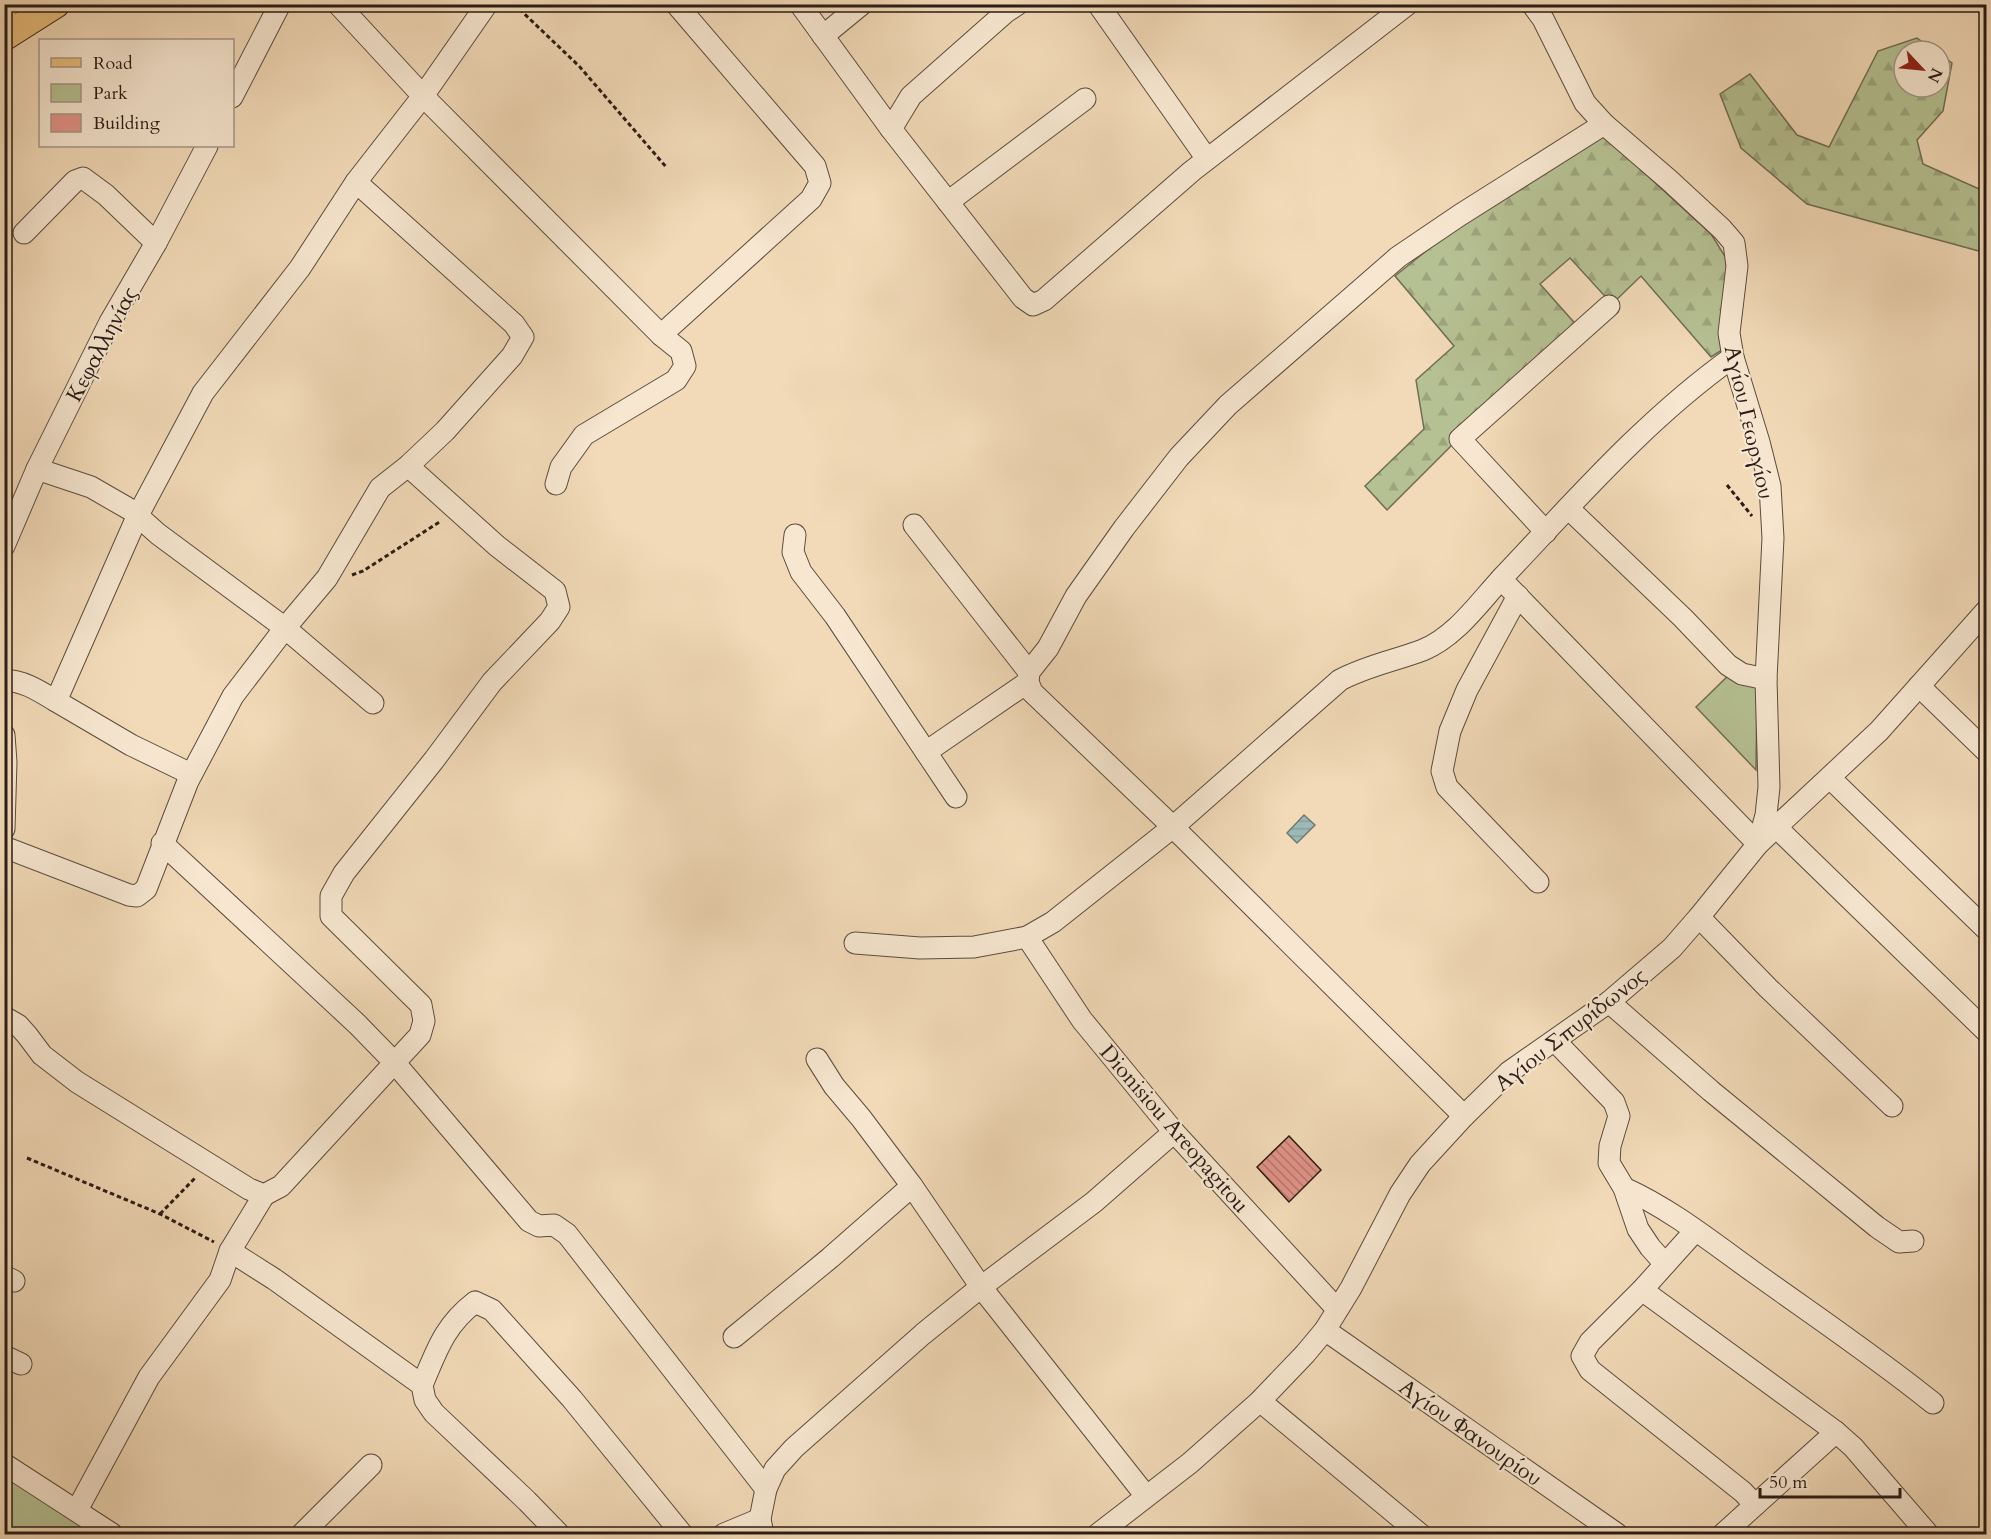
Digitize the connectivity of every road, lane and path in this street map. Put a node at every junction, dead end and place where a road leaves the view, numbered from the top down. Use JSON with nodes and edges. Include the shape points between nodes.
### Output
{"nodes":[{"id":1,"x":56,"y":4,"type":"edge"},
{"id":2,"x":280,"y":4,"type":"edge"},
{"id":3,"x":338,"y":4,"type":"edge"},
{"id":4,"x":487,"y":4,"type":"edge"},
{"id":5,"x":514,"y":4,"type":"edge"},
{"id":6,"x":676,"y":4,"type":"edge"},
{"id":7,"x":862,"y":4,"type":"edge"},
{"id":8,"x":1018,"y":4,"type":"edge"},
{"id":9,"x":1098,"y":4,"type":"edge"},
{"id":10,"x":1408,"y":4,"type":"edge"},
{"id":11,"x":803,"y":6,"type":"edge"},
{"id":12,"x":1542,"y":8,"type":"edge"},
{"id":13,"x":822,"y":36,"type":"junction"},
{"id":14,"x":4,"y":37,"type":"edge"},
{"id":15,"x":234,"y":93,"type":"edge"},
{"id":16,"x":423,"y":96,"type":"junction"},
{"id":17,"x":1085,"y":99,"type":"dead end"},
{"id":18,"x":1604,"y":124,"type":"junction"},
{"id":19,"x":891,"y":129,"type":"junction"},
{"id":20,"x":206,"y":147,"type":"edge"},
{"id":21,"x":1207,"y":159,"type":"junction"},
{"id":22,"x":668,"y":168,"type":"dead end"},
{"id":23,"x":356,"y":182,"type":"junction"},
{"id":24,"x":948,"y":202,"type":"junction"},
{"id":25,"x":24,"y":233,"type":"dead end"},
{"id":26,"x":156,"y":243,"type":"junction"},
{"id":27,"x":1609,"y":306,"type":"dead end"},
{"id":28,"x":661,"y":335,"type":"junction"},
{"id":29,"x":1733,"y":357,"type":"junction"},
{"id":30,"x":408,"y":466,"type":"junction"},
{"id":31,"x":37,"y":469,"type":"junction"},
{"id":32,"x":555,"y":484,"type":"dead end"},
{"id":33,"x":1726,"y":485,"type":"dead end"},
{"id":34,"x":1569,"y":507,"type":"junction"},
{"id":35,"x":458,"y":511,"type":"junction"},
{"id":36,"x":12,"y":514,"type":"edge"},
{"id":37,"x":137,"y":517,"type":"junction"},
{"id":38,"x":914,"y":525,"type":"dead end"},
{"id":39,"x":1773,"y":531,"type":"junction"},
{"id":40,"x":1545,"y":532,"type":"junction"},
{"id":41,"x":795,"y":535,"type":"dead end"},
{"id":42,"x":4,"y":546,"type":"edge"},
{"id":43,"x":327,"y":578,"type":"junction"},
{"id":44,"x":1501,"y":579,"type":"junction"},
{"id":45,"x":1518,"y":596,"type":"junction"},
{"id":46,"x":1984,"y":617,"type":"edge"},
{"id":47,"x":285,"y":628,"type":"junction"},
{"id":48,"x":1028,"y":677,"type":"junction"},
{"id":49,"x":1766,"y":679,"type":"junction"},
{"id":50,"x":4,"y":680,"type":"edge"},
{"id":51,"x":1919,"y":686,"type":"junction"},
{"id":52,"x":56,"y":701,"type":"junction"},
{"id":53,"x":373,"y":703,"type":"dead end"},
{"id":54,"x":4,"y":735,"type":"edge"},
{"id":55,"x":1986,"y":751,"type":"edge"},
{"id":56,"x":926,"y":752,"type":"junction"},
{"id":57,"x":191,"y":774,"type":"junction"},
{"id":58,"x":1830,"y":778,"type":"junction"},
{"id":59,"x":1769,"y":788,"type":"junction"},
{"id":60,"x":956,"y":796,"type":"dead end"},
{"id":61,"x":1793,"y":812,"type":"junction"},
{"id":62,"x":1173,"y":827,"type":"junction"},
{"id":63,"x":1776,"y":827,"type":"junction"},
{"id":64,"x":4,"y":829,"type":"edge"},
{"id":65,"x":162,"y":843,"type":"junction"},
{"id":66,"x":1758,"y":844,"type":"junction"},
{"id":67,"x":4,"y":847,"type":"edge"},
{"id":68,"x":1538,"y":882,"type":"dead end"},
{"id":69,"x":1699,"y":917,"type":"junction"},
{"id":70,"x":1986,"y":929,"type":"edge"},
{"id":71,"x":1027,"y":937,"type":"junction"},
{"id":72,"x":855,"y":943,"type":"dead end"},
{"id":73,"x":1609,"y":1002,"type":"junction"},
{"id":74,"x":4,"y":1017,"type":"edge"},
{"id":75,"x":1986,"y":1031,"type":"edge"},
{"id":76,"x":1555,"y":1041,"type":"junction"},
{"id":77,"x":817,"y":1059,"type":"dead end"},
{"id":78,"x":394,"y":1062,"type":"junction"},
{"id":79,"x":1892,"y":1106,"type":"dead end"},
{"id":80,"x":1464,"y":1116,"type":"junction"},
{"id":81,"x":1174,"y":1132,"type":"junction"},
{"id":82,"x":27,"y":1158,"type":"dead end"},
{"id":83,"x":208,"y":1163,"type":"junction"},
{"id":84,"x":912,"y":1186,"type":"junction"},
{"id":85,"x":1624,"y":1188,"type":"junction"},
{"id":86,"x":264,"y":1195,"type":"junction"},
{"id":87,"x":160,"y":1215,"type":"junction"},
{"id":88,"x":1695,"y":1231,"type":"junction"},
{"id":89,"x":1913,"y":1241,"type":"dead end"},
{"id":90,"x":230,"y":1251,"type":"junction"},
{"id":91,"x":1665,"y":1263,"type":"junction"},
{"id":92,"x":981,"y":1287,"type":"junction"},
{"id":93,"x":1642,"y":1290,"type":"junction"},
{"id":94,"x":1337,"y":1309,"type":"junction"},
{"id":95,"x":1324,"y":1330,"type":"junction"},
{"id":96,"x":734,"y":1337,"type":"dead end"},
{"id":97,"x":422,"y":1385,"type":"junction"},
{"id":98,"x":1260,"y":1401,"type":"junction"},
{"id":99,"x":1933,"y":1403,"type":"dead end"},
{"id":100,"x":1836,"y":1432,"type":"junction"},
{"id":101,"x":4,"y":1464,"type":"edge"},
{"id":102,"x":371,"y":1465,"type":"dead end"},
{"id":103,"x":766,"y":1489,"type":"junction"},
{"id":104,"x":1146,"y":1496,"type":"junction"},
{"id":105,"x":1755,"y":1505,"type":"junction"},
{"id":106,"x":77,"y":1510,"type":"junction"},
{"id":107,"x":762,"y":1527,"type":"edge"},
{"id":108,"x":1603,"y":1530,"type":"edge"},
{"id":109,"x":112,"y":1534,"type":"edge"},
{"id":110,"x":302,"y":1534,"type":"edge"},
{"id":111,"x":559,"y":1534,"type":"edge"},
{"id":112,"x":682,"y":1534,"type":"edge"},
{"id":113,"x":724,"y":1534,"type":"edge"},
{"id":114,"x":1098,"y":1534,"type":"edge"},
{"id":115,"x":1420,"y":1534,"type":"edge"},
{"id":116,"x":1723,"y":1534,"type":"edge"},
{"id":117,"x":1928,"y":1534,"type":"edge"}],
"edges":[{"from":1,"to":14,"type":"main road"},
{"from":2,"to":15,"type":"street"},
{"from":3,"to":16,"type":"street"},
{"from":4,"to":16,"type":"street"},
{"from":5,"to":22,"type":"path","via":[[579,66]]},
{"from":6,"to":28,"type":"street","via":[[815,165],[820,183],[811,199]]},
{"from":7,"to":13,"type":"street"},
{"from":8,"to":19,"type":"street","via":[[911,96]]},
{"from":9,"to":21,"type":"street"},
{"from":10,"to":21,"type":"street"},
{"from":11,"to":13,"type":"street"},
{"from":12,"to":18,"type":"street","name":"Αγίου Γεωργίου","via":[[1543,18],[1585,103]]},
{"from":13,"to":19,"type":"street"},
{"from":16,"to":23,"type":"street"},
{"from":16,"to":28,"type":"street"},
{"from":17,"to":24,"type":"street"},
{"from":18,"to":29,"type":"street","name":"Αγίου Γεωργίου","via":[[1734,243],[1737,266],[1729,333]]},
{"from":18,"to":48,"type":"street","via":[[1398,257],[1228,405],[1179,457],[1124,528],[1076,596]]},
{"from":19,"to":24,"type":"street"},
{"from":20,"to":26,"type":"street","name":"Κεφαλληνίας"},
{"from":21,"to":24,"type":"street","via":[[1044,300],[1033,305],[1023,298]]},
{"from":23,"to":30,"type":"street","via":[[524,337],[512,356],[445,431]]},
{"from":23,"to":37,"type":"street","via":[[300,268],[203,393]]},
{"from":25,"to":26,"type":"street","via":[[82,178],[106,195]]},
{"from":26,"to":31,"type":"street","name":"Κεφαλληνίας","via":[[110,322]]},
{"from":27,"to":40,"type":"street","via":[[1460,439]]},
{"from":28,"to":32,"type":"street","via":[[681,351],[686,366],[676,380],[584,435],[561,467]]},
{"from":29,"to":34,"type":"street","via":[[1661,414]]},
{"from":29,"to":39,"type":"street","name":"Αγίου Γεωργίου","via":[[1770,486]]},
{"from":30,"to":35,"type":"street"},
{"from":30,"to":43,"type":"street","via":[[380,488]]},
{"from":31,"to":36,"type":"street","name":"Κεφαλληνίας"},
{"from":31,"to":37,"type":"street","via":[[91,487]]},
{"from":33,"to":39,"type":"path","via":[[1748,512]]},
{"from":34,"to":40,"type":"street"},
{"from":34,"to":49,"type":"street","via":[[1728,665],[1742,674]]},
{"from":35,"to":43,"type":"path","via":[[363,571]]},
{"from":35,"to":78,"type":"street","via":[[555,591],[559,607],[492,682],[344,873],[331,896],[331,916],[421,1005],[424,1021],[420,1035]]},
{"from":36,"to":42,"type":"street","name":"Κεφαλληνίας"},
{"from":37,"to":47,"type":"street"},
{"from":37,"to":52,"type":"street"},
{"from":38,"to":48,"type":"street"},
{"from":39,"to":49,"type":"street","name":"Αγίου Γεωργίου"},
{"from":40,"to":44,"type":"street"},
{"from":41,"to":56,"type":"street","via":[[793,552],[801,572]]},
{"from":43,"to":47,"type":"street"},
{"from":44,"to":45,"type":"street"},
{"from":44,"to":62,"type":"street","via":[[1444,638],[1423,650],[1340,680]]},
{"from":45,"to":66,"type":"street"},
{"from":45,"to":68,"type":"street","via":[[1467,690],[1450,731],[1442,771],[1447,787]]},
{"from":46,"to":51,"type":"street","name":"Αγίου Σπυρίδωνος"},
{"from":47,"to":53,"type":"street"},
{"from":47,"to":57,"type":"street","via":[[233,696]]},
{"from":48,"to":56,"type":"street"},
{"from":48,"to":62,"type":"street","via":[[1032,692]]},
{"from":49,"to":59,"type":"street","name":"Αγίου Γεωργίου"},
{"from":50,"to":52,"type":"street","via":[[29,685]]},
{"from":51,"to":55,"type":"street"},
{"from":51,"to":58,"type":"street","name":"Αγίου Σπυρίδωνος"},
{"from":52,"to":57,"type":"street","via":[[130,745]]},
{"from":54,"to":64,"type":"street"},
{"from":56,"to":60,"type":"street"},
{"from":57,"to":65,"type":"street"},
{"from":58,"to":61,"type":"street","name":"Αγίου Σπυρίδωνος"},
{"from":58,"to":70,"type":"street"},
{"from":59,"to":61,"type":"street"},
{"from":59,"to":66,"type":"street","name":"Αγίου Γεωργίου"},
{"from":61,"to":63,"type":"street","name":"Αγίου Σπυρίδωνος"},
{"from":62,"to":71,"type":"street","via":[[1053,922]]},
{"from":62,"to":80,"type":"street"},
{"from":63,"to":66,"type":"street","name":"Αγίου Σπυρίδωνος"},
{"from":63,"to":75,"type":"street"},
{"from":65,"to":67,"type":"street","via":[[146,889],[137,896]]},
{"from":65,"to":78,"type":"street"},
{"from":66,"to":69,"type":"street","name":"Αγίου Σπυρίδωνος"},
{"from":69,"to":73,"type":"street","name":"Αγίου Σπυρίδωνος","via":[[1672,948]]},
{"from":69,"to":79,"type":"street"},
{"from":71,"to":72,"type":"street","via":[[974,947]]},
{"from":71,"to":81,"type":"street","name":"Dionisiou Areopagitou","via":[[1082,1020]]},
{"from":73,"to":76,"type":"street","name":"Αγίου Σπυρίδωνος"},
{"from":73,"to":89,"type":"street","via":[[1877,1227],[1899,1242]]},
{"from":74,"to":83,"type":"street","via":[[18,1025],[42,1055],[77,1082]]},
{"from":76,"to":80,"type":"street","name":"Αγίου Σπυρίδωνος","via":[[1509,1072]]},
{"from":76,"to":85,"type":"street","via":[[1614,1101],[1619,1116],[1609,1163]]},
{"from":77,"to":84,"type":"street"},
{"from":78,"to":86,"type":"street","via":[[282,1186]]},
{"from":78,"to":103,"type":"street","via":[[528,1221],[539,1226],[555,1225],[567,1234]]},
{"from":80,"to":94,"type":"street","name":"Αγίου Σπυρίδωνος","via":[[1420,1164],[1400,1194]]},
{"from":81,"to":92,"type":"street","via":[[1094,1202]]},
{"from":81,"to":94,"type":"street","name":"Dionisiou Areopagitou"},
{"from":82,"to":87,"type":"path"},
{"from":83,"to":86,"type":"street"},
{"from":83,"to":87,"type":"path"},
{"from":84,"to":92,"type":"street"},
{"from":84,"to":96,"type":"street"},
{"from":85,"to":88,"type":"street","via":[[1647,1198]]},
{"from":85,"to":91,"type":"street","via":[[1638,1229]]},
{"from":86,"to":90,"type":"street"},
{"from":87,"to":90,"type":"path"},
{"from":88,"to":91,"type":"street"},
{"from":88,"to":99,"type":"street"},
{"from":90,"to":97,"type":"street"},
{"from":90,"to":106,"type":"street","via":[[220,1280],[149,1377]]},
{"from":91,"to":93,"type":"street"},
{"from":92,"to":103,"type":"street","via":[[794,1448],[776,1469]]},
{"from":92,"to":104,"type":"street"},
{"from":93,"to":100,"type":"street"},
{"from":93,"to":105,"type":"street","via":[[1590,1342],[1582,1356],[1590,1370]]},
{"from":94,"to":95,"type":"street","name":"Αγίου Σπυρίδωνος"},
{"from":95,"to":98,"type":"street","name":"Αγίου Σπυρίδωνος"},
{"from":95,"to":108,"type":"street","name":"Αγίου Φανουρίου"},
{"from":97,"to":111,"type":"street","via":[[425,1400],[434,1413]]},
{"from":97,"to":112,"type":"street","via":[[444,1334],[459,1315],[475,1302],[492,1310],[572,1399]]},
{"from":98,"to":104,"type":"street","name":"Αγίου Σπυρίδωνος"},
{"from":98,"to":115,"type":"street"},
{"from":100,"to":105,"type":"street"},
{"from":100,"to":117,"type":"street"},
{"from":101,"to":106,"type":"street"},
{"from":102,"to":110,"type":"street"},
{"from":103,"to":107,"type":"street"},
{"from":104,"to":114,"type":"street","name":"Αγίου Σπυρίδωνος"},
{"from":105,"to":116,"type":"street"},
{"from":106,"to":109,"type":"street"},
{"from":107,"to":113,"type":"street"}]}
